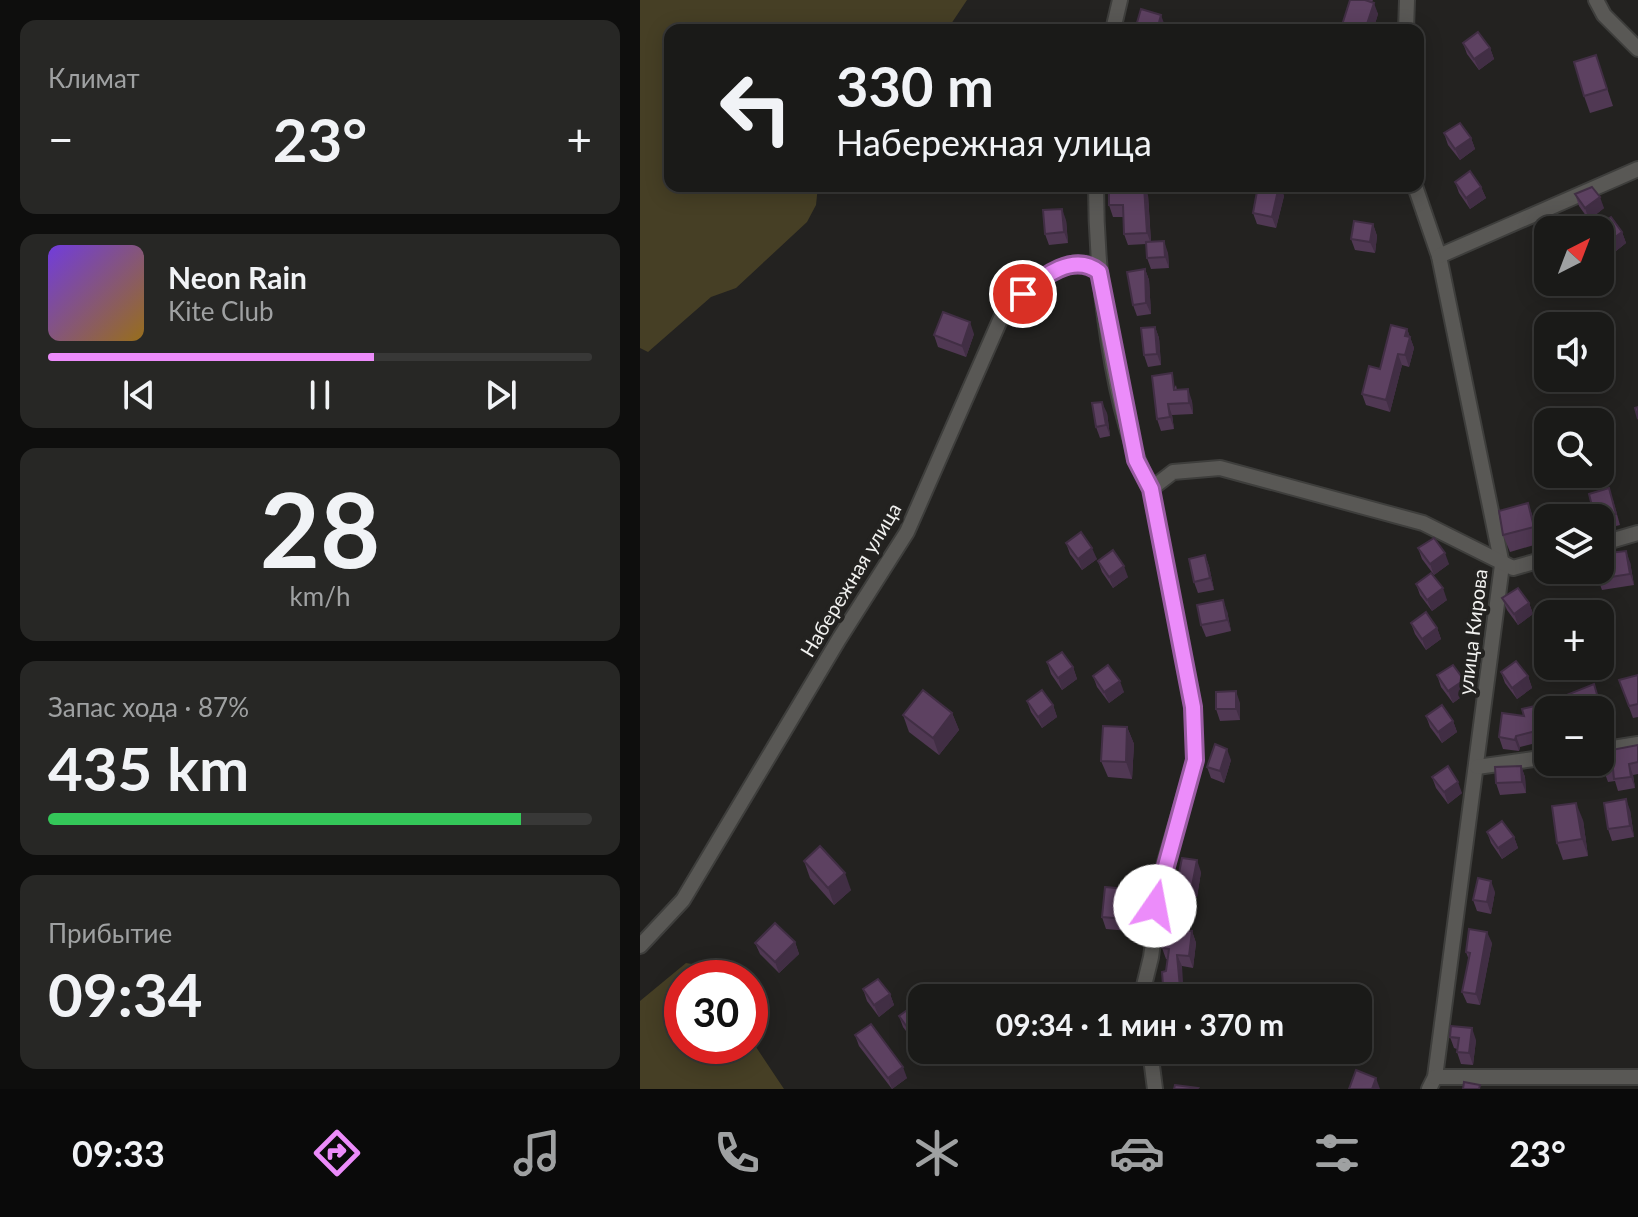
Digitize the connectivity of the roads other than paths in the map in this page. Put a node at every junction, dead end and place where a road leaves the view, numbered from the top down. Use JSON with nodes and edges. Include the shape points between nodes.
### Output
{"nodes":[{"id":1,"x":1120,"y":0,"type":"edge"},
{"id":2,"x":1407,"y":0,"type":"edge"},
{"id":3,"x":1596,"y":0,"type":"edge"},
{"id":4,"x":1114,"y":24,"type":"edge"},
{"id":5,"x":1406,"y":24,"type":"edge"},
{"id":6,"x":1638,"y":49,"type":"edge"},
{"id":7,"x":1638,"y":169,"type":"edge"},
{"id":8,"x":1096,"y":192,"type":"edge"},
{"id":9,"x":1417,"y":192,"type":"edge"},
{"id":10,"x":1439,"y":256,"type":"junction"},
{"id":11,"x":1099,"y":272,"type":"junction"},
{"id":12,"x":1151,"y":489,"type":"junction"},
{"id":13,"x":1638,"y":533,"type":"edge"},
{"id":14,"x":1614,"y":540,"type":"edge"},
{"id":15,"x":1534,"y":562,"type":"edge"},
{"id":16,"x":1502,"y":565,"type":"junction"},
{"id":17,"x":1638,"y":744,"type":"edge"},
{"id":18,"x":1614,"y":748,"type":"edge"},
{"id":19,"x":1534,"y":759,"type":"edge"},
{"id":20,"x":1477,"y":767,"type":"junction"},
{"id":21,"x":640,"y":946,"type":"edge"},
{"id":22,"x":1143,"y":984,"type":"edge"},
{"id":23,"x":1152,"y":1064,"type":"edge"},
{"id":24,"x":1638,"y":1077,"type":"edge"},
{"id":25,"x":1432,"y":1083,"type":"edge"},
{"id":26,"x":1155,"y":1089,"type":"edge"}],
"edges":[{"from":1,"to":4,"type":"street"},
{"from":2,"to":5,"type":"street"},
{"from":3,"to":6,"type":"street"},
{"from":7,"to":10,"type":"street"},
{"from":8,"to":11,"type":"street"},
{"from":9,"to":10,"type":"street","name":"улица Кирова"},
{"from":10,"to":16,"type":"street","name":"улица Кирова"},
{"from":11,"to":12,"type":"street","via":[[1136,460]]},
{"from":11,"to":21,"type":"street","name":"Набережная улица","via":[[1075,263],[1042,277],[1004,311],[907,532],[683,900]]},
{"from":12,"to":16,"type":"street","via":[[1173,472],[1220,468],[1423,523]]},
{"from":12,"to":22,"type":"street","via":[[1193,707],[1195,760],[1163,869]]},
{"from":13,"to":14,"type":"street"},
{"from":15,"to":16,"type":"street","via":[[1513,568]]},
{"from":16,"to":20,"type":"street","name":"улица Кирова"},
{"from":17,"to":18,"type":"street"},
{"from":19,"to":20,"type":"street"},
{"from":20,"to":25,"type":"street","name":"улица Кирова"},
{"from":23,"to":26,"type":"street"},
{"from":24,"to":25,"type":"street"}]}
